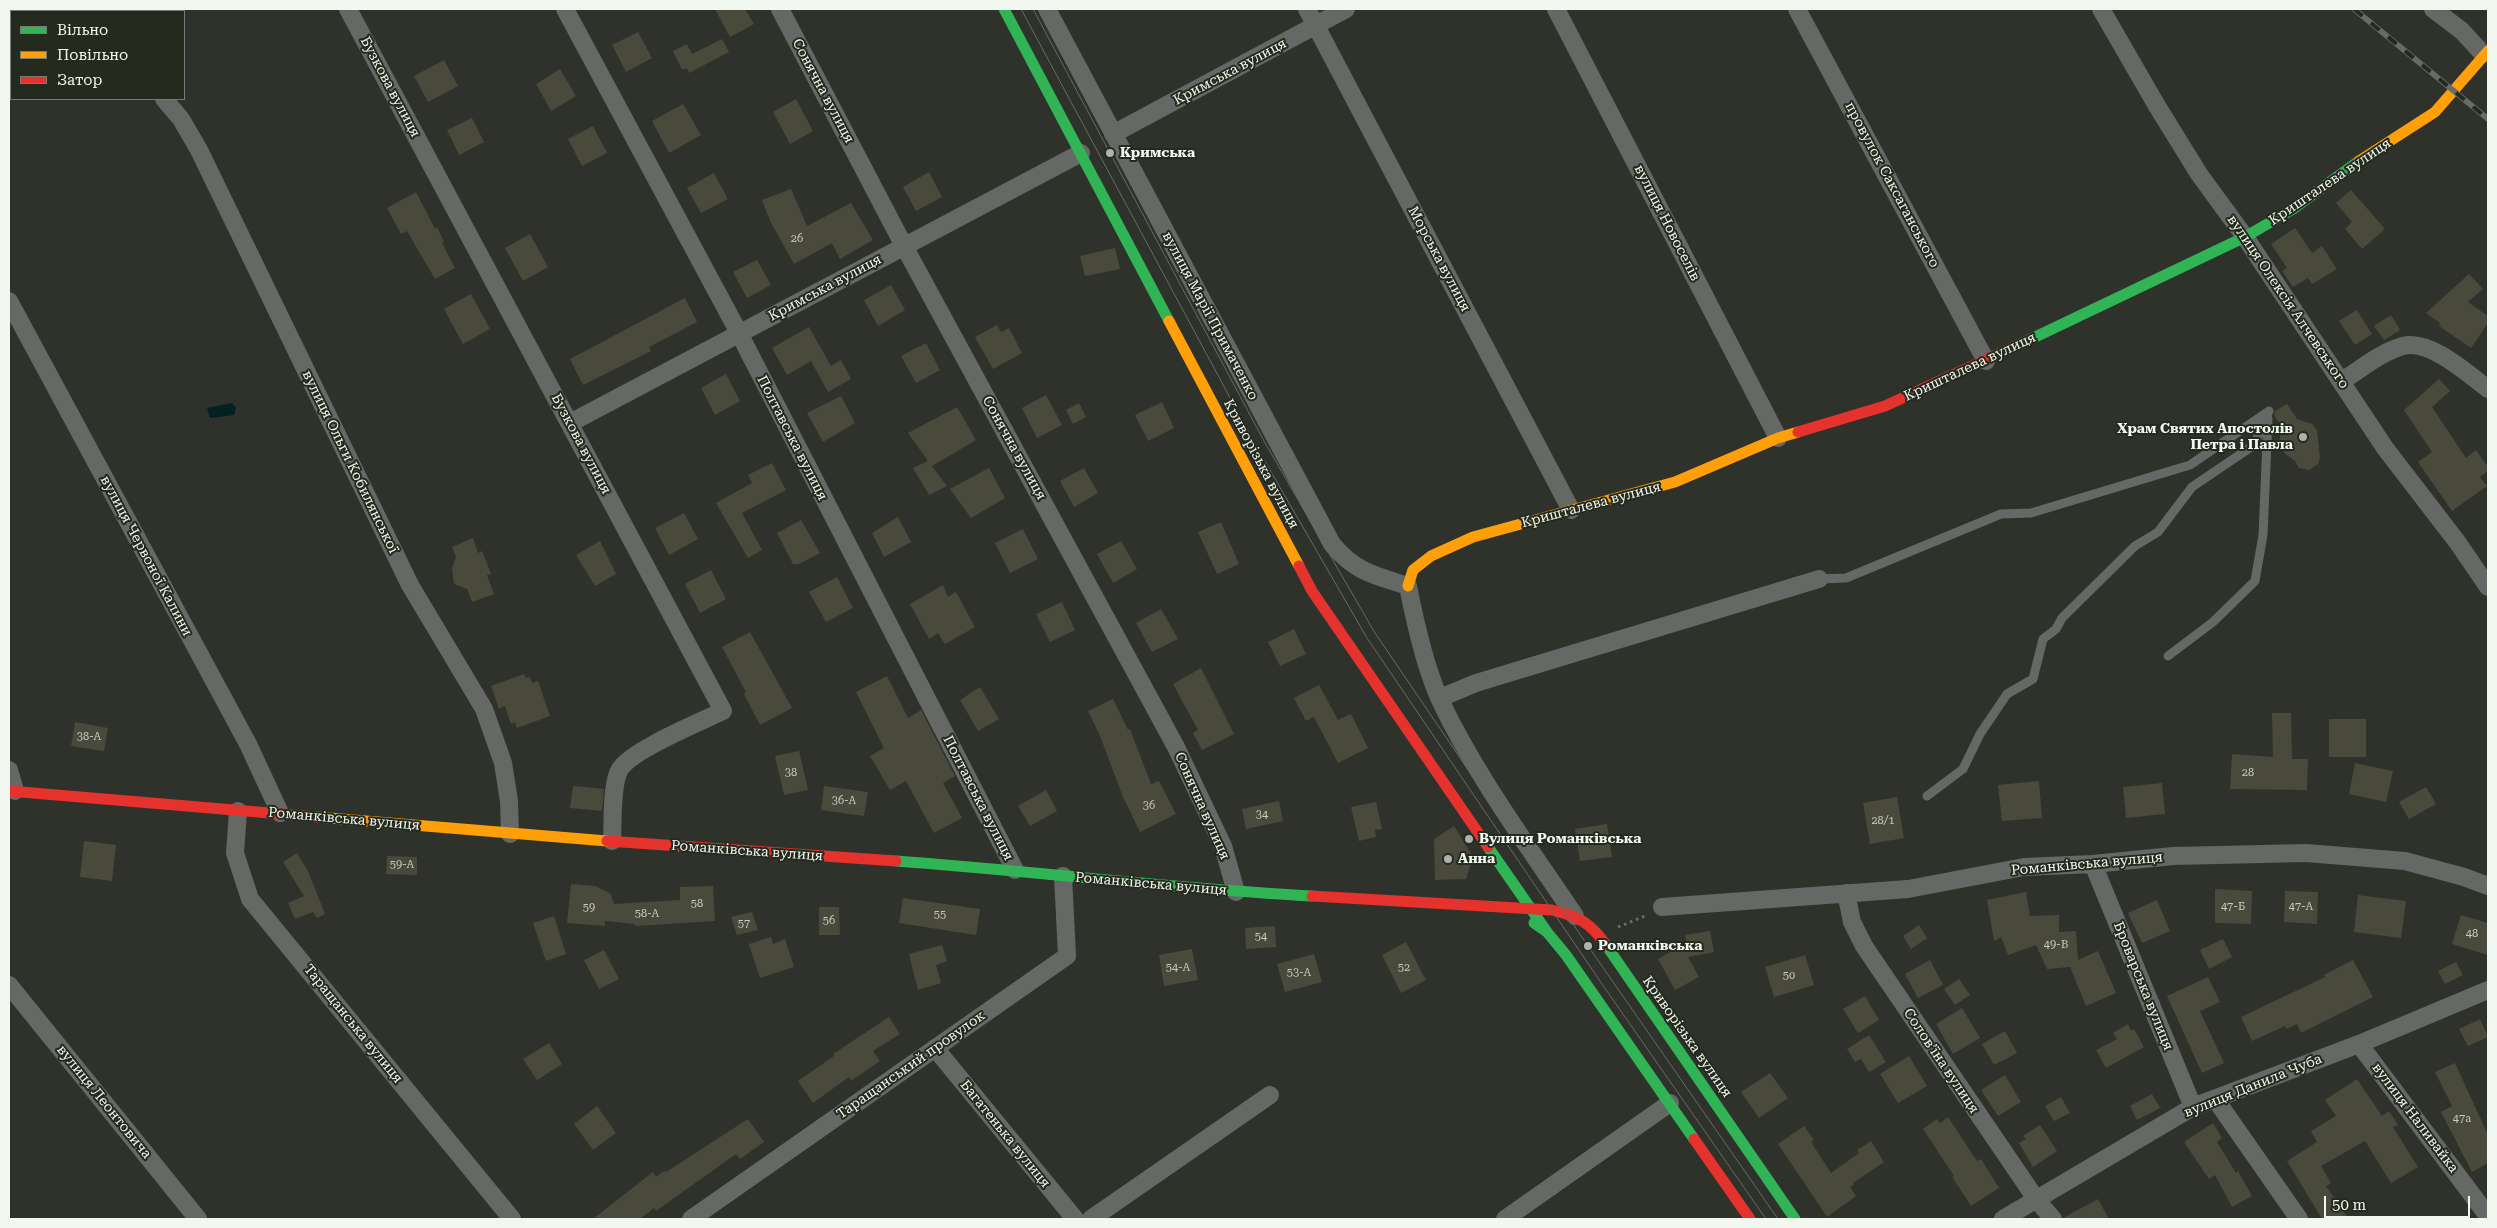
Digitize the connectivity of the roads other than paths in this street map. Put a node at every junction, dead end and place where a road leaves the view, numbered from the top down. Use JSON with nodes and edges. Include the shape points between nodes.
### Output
{"nodes":[{"id":1,"x":348,"y":9,"type":"edge"},
{"id":2,"x":565,"y":9,"type":"edge"},
{"id":3,"x":780,"y":9,"type":"edge"},
{"id":4,"x":1004,"y":9,"type":"edge"},
{"id":5,"x":1047,"y":9,"type":"edge"},
{"id":6,"x":1307,"y":9,"type":"edge"},
{"id":7,"x":1346,"y":9,"type":"edge"},
{"id":8,"x":1556,"y":9,"type":"edge"},
{"id":9,"x":1798,"y":9,"type":"edge"},
{"id":10,"x":2101,"y":9,"type":"edge"},
{"id":11,"x":2433,"y":9,"type":"edge"},
{"id":12,"x":1316,"y":26,"type":"junction"},
{"id":13,"x":2486,"y":53,"type":"edge"},
{"id":14,"x":165,"y":100,"type":"edge"},
{"id":15,"x":1113,"y":134,"type":"junction"},
{"id":16,"x":1080,"y":153,"type":"junction"},
{"id":17,"x":2245,"y":237,"type":"junction"},
{"id":18,"x":904,"y":246,"type":"junction"},
{"id":19,"x":9,"y":301,"type":"edge"},
{"id":20,"x":739,"y":333,"type":"junction"},
{"id":21,"x":1986,"y":361,"type":"junction"},
{"id":22,"x":2342,"y":381,"type":"junction"},
{"id":23,"x":2488,"y":389,"type":"edge"},
{"id":24,"x":2269,"y":411,"type":"junction"},
{"id":25,"x":570,"y":423,"type":"junction"},
{"id":26,"x":1778,"y":438,"type":"junction"},
{"id":27,"x":1571,"y":510,"type":"junction"},
{"id":28,"x":1819,"y":579,"type":"joint"},
{"id":29,"x":1408,"y":586,"type":"junction"},
{"id":30,"x":2488,"y":587,"type":"edge"},
{"id":31,"x":2168,"y":656,"type":"dead end"},
{"id":32,"x":1440,"y":698,"type":"junction"},
{"id":33,"x":9,"y":770,"type":"edge"},
{"id":34,"x":12,"y":791,"type":"edge"},
{"id":35,"x":1927,"y":796,"type":"dead end"},
{"id":36,"x":238,"y":811,"type":"junction"},
{"id":37,"x":280,"y":813,"type":"junction"},
{"id":38,"x":510,"y":834,"type":"junction"},
{"id":39,"x":612,"y":841,"type":"junction"},
{"id":40,"x":2093,"y":864,"type":"junction"},
{"id":41,"x":1015,"y":870,"type":"junction"},
{"id":42,"x":1063,"y":876,"type":"junction"},
{"id":43,"x":2488,"y":886,"type":"edge"},
{"id":44,"x":1236,"y":892,"type":"junction"},
{"id":45,"x":1846,"y":893,"type":"junction"},
{"id":46,"x":1486,"y":905,"type":"junction"},
{"id":47,"x":1662,"y":907,"type":"road end"},
{"id":48,"x":1530,"y":909,"type":"junction"},
{"id":49,"x":1575,"y":916,"type":"junction"},
{"id":50,"x":1547,"y":932,"type":"junction"},
{"id":51,"x":9,"y":985,"type":"edge"},
{"id":52,"x":2488,"y":990,"type":"edge"},
{"id":53,"x":2359,"y":1044,"type":"junction"},
{"id":54,"x":935,"y":1048,"type":"junction"},
{"id":55,"x":1270,"y":1095,"type":"dead end"},
{"id":56,"x":2216,"y":1100,"type":"junction"},
{"id":57,"x":1670,"y":1103,"type":"junction"},
{"id":58,"x":2193,"y":1107,"type":"junction"},
{"id":59,"x":2036,"y":1199,"type":"junction"},
{"id":60,"x":2488,"y":1216,"type":"edge"},
{"id":61,"x":198,"y":1219,"type":"edge"},
{"id":62,"x":512,"y":1219,"type":"edge"},
{"id":63,"x":691,"y":1219,"type":"edge"},
{"id":64,"x":1075,"y":1219,"type":"edge"},
{"id":65,"x":1091,"y":1219,"type":"edge"},
{"id":66,"x":1505,"y":1219,"type":"edge"},
{"id":67,"x":1750,"y":1219,"type":"edge"},
{"id":68,"x":1795,"y":1219,"type":"edge"},
{"id":69,"x":2003,"y":1219,"type":"edge"},
{"id":70,"x":2053,"y":1219,"type":"edge"},
{"id":71,"x":2299,"y":1219,"type":"edge"}],
"edges":[{"from":1,"to":25,"type":"street","name":"Бузкова вулиця"},
{"from":2,"to":20,"type":"street","name":"Полтавська вулиця"},
{"from":3,"to":18,"type":"street","name":"Сонячна вулиця"},
{"from":4,"to":16,"type":"main road","name":"Криворізька вулиця"},
{"from":5,"to":15,"type":"street","name":"вулиця Марії Примаченко"},
{"from":6,"to":12,"type":"street","name":"Морська вулиця"},
{"from":7,"to":12,"type":"street","name":"Кримська вулиця"},
{"from":8,"to":26,"type":"street","name":"вулиця Новоселів"},
{"from":9,"to":21,"type":"street","name":"провулок Саксаганського"},
{"from":10,"to":17,"type":"street","name":"вулиця Олексія Алчевського","via":[[2156,106]]},
{"from":11,"to":13,"type":"street"},
{"from":12,"to":15,"type":"street","name":"Кримська вулиця"},
{"from":12,"to":27,"type":"street","name":"Морська вулиця"},
{"from":13,"to":17,"type":"main road","name":"Кришталева вулиця","via":[[2435,112],[2377,148],[2293,209]]},
{"from":14,"to":38,"type":"street","name":"вулиця Ольги Кобилянської","via":[[181,119],[199,150],[410,586],[484,709],[503,763]]},
{"from":15,"to":29,"type":"street","name":"вулиця Марії Примаченко","via":[[1332,544],[1346,561],[1368,573]]},
{"from":16,"to":18,"type":"street","name":"Кримська вулиця"},
{"from":16,"to":48,"type":"main road","name":"Криворізька вулиця","via":[[1312,591]]},
{"from":17,"to":21,"type":"main road","name":"Кришталева вулиця"},
{"from":17,"to":22,"type":"street","name":"вулиця Олексія Алчевського"},
{"from":18,"to":20,"type":"street","name":"Кримська вулиця"},
{"from":18,"to":44,"type":"street","name":"Сонячна вулиця","via":[[1176,747],[1223,846]]},
{"from":19,"to":37,"type":"street","name":"вулиця Червоної Калини","via":[[243,735]]},
{"from":20,"to":25,"type":"street","name":"Кримська вулиця"},
{"from":20,"to":41,"type":"street","name":"Полтавська вулиця"},
{"from":21,"to":26,"type":"main road","name":"Кришталева вулиця","via":[[1885,406]]},
{"from":22,"to":23,"type":"street","via":[[2405,346],[2422,347],[2446,358]]},
{"from":22,"to":30,"type":"street","name":"вулиця Олексія Алчевського","via":[[2385,448]]},
{"from":24,"to":28,"type":"lane","via":[[2190,465],[2031,513],[2001,514],[1846,578]]},
{"from":24,"to":31,"type":"lane","via":[[2263,535],[2255,582],[2213,622]]},
{"from":24,"to":35,"type":"lane","via":[[2254,445],[2192,487],[2158,532],[2135,546],[2043,639],[2033,679],[2007,694],[1980,734],[1963,768]]},
{"from":25,"to":39,"type":"street","name":"Бузкова вулиця","via":[[723,711],[641,751],[620,769],[613,796]]},
{"from":26,"to":27,"type":"main road","name":"Кришталева вулиця","via":[[1675,482]]},
{"from":27,"to":29,"type":"main road","name":"Кришталева вулиця","via":[[1472,536],[1431,556],[1413,570]]},
{"from":28,"to":32,"type":"street","via":[[1476,683]]},
{"from":29,"to":32,"type":"street","via":[[1415,622]]},
{"from":32,"to":49,"type":"street","via":[[1480,772]]},
{"from":33,"to":34,"type":"street"},
{"from":34,"to":36,"type":"main road","name":"Романківська вулиця"},
{"from":36,"to":37,"type":"main road","name":"Романківська вулиця"},
{"from":36,"to":62,"type":"street","name":"Таращанська вулиця","via":[[235,853],[250,899]]},
{"from":37,"to":38,"type":"main road","name":"Романківська вулиця"},
{"from":38,"to":39,"type":"main road","name":"Романківська вулиця"},
{"from":39,"to":41,"type":"main road","name":"Романківська вулиця"},
{"from":40,"to":43,"type":"street","name":"Романківська вулиця","via":[[2173,856],[2306,853],[2405,862]]},
{"from":40,"to":45,"type":"street","name":"Романківська вулиця","via":[[2024,867],[1908,889]]},
{"from":40,"to":58,"type":"street","name":"Броварська вулиця"},
{"from":41,"to":42,"type":"main road","name":"Романківська вулиця"},
{"from":42,"to":44,"type":"main road","name":"Романківська вулиця"},
{"from":42,"to":54,"type":"street","name":"Таращанський провулок","via":[[1067,956]]},
{"from":44,"to":46,"type":"main road","name":"Романківська вулиця"},
{"from":45,"to":47,"type":"street","name":"Романківська вулиця"},
{"from":45,"to":59,"type":"street","name":"Соловʼїна вулиця","via":[[1852,922],[1864,946]]},
{"from":46,"to":48,"type":"main road","name":"Криворізька вулиця"},
{"from":46,"to":50,"type":"main road","name":"Криворізька вулиця","via":[[1526,917]]},
{"from":48,"to":49,"type":"main road","name":"Криворізька вулиця"},
{"from":48,"to":50,"type":"main road","name":"Криворізька вулиця"},
{"from":49,"to":68,"type":"main road","name":"Криворізька вулиця","via":[[1587,922],[1600,936]]},
{"from":50,"to":57,"type":"main road","name":"Криворізька вулиця"},
{"from":51,"to":61,"type":"street","name":"вулиця Леонтовича"},
{"from":52,"to":53,"type":"street","name":"вулиця Данила Чуба"},
{"from":53,"to":56,"type":"street","name":"вулиця Данила Чуба"},
{"from":53,"to":60,"type":"street","name":"вулиця Наливайка"},
{"from":54,"to":63,"type":"street","name":"Таращанський провулок"},
{"from":54,"to":64,"type":"street","name":"Багатенька вулиця"},
{"from":55,"to":65,"type":"street"},
{"from":56,"to":58,"type":"street","name":"вулиця Данила Чуба"},
{"from":56,"to":71,"type":"street"},
{"from":57,"to":66,"type":"street"},
{"from":57,"to":67,"type":"main road","name":"Криворізька вулиця"},
{"from":58,"to":59,"type":"street","name":"вулиця Данила Чуба"},
{"from":59,"to":69,"type":"street","name":"вулиця Данила Чуба"},
{"from":59,"to":70,"type":"street","name":"Соловʼїна вулиця"}]}
